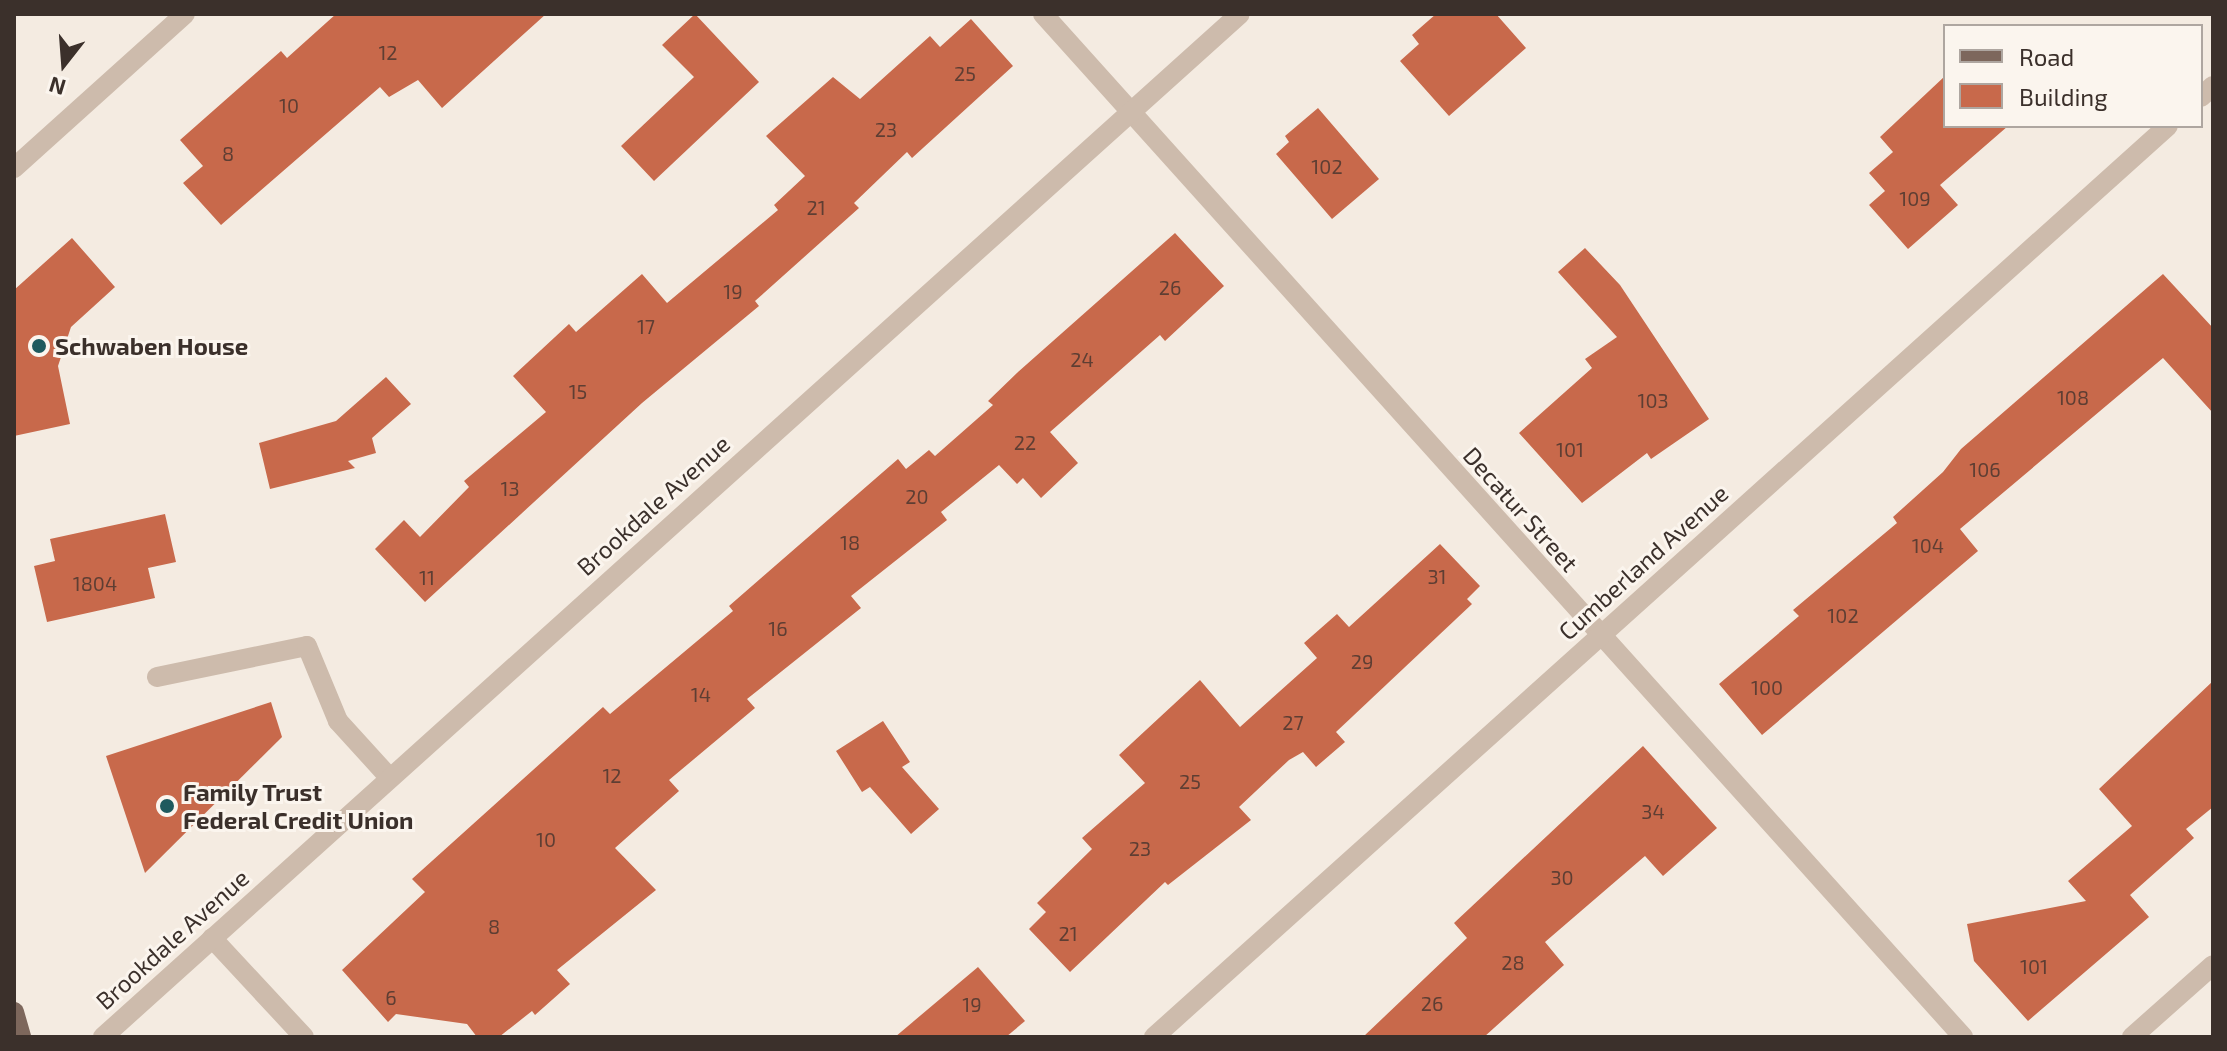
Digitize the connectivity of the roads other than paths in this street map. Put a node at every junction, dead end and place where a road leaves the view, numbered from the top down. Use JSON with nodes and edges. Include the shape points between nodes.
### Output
{"nodes":[{"id":1,"x":185,"y":14,"type":"edge"},
{"id":2,"x":1043,"y":14,"type":"edge"},
{"id":3,"x":1240,"y":14,"type":"edge"},
{"id":4,"x":1132,"y":113,"type":"junction"},
{"id":5,"x":2166,"y":128,"type":"edge"},
{"id":6,"x":14,"y":168,"type":"edge"},
{"id":7,"x":1600,"y":636,"type":"junction"},
{"id":8,"x":157,"y":677,"type":"dead end"},
{"id":9,"x":389,"y":777,"type":"junction"},
{"id":10,"x":212,"y":938,"type":"junction"},
{"id":11,"x":2213,"y":965,"type":"edge"},
{"id":12,"x":14,"y":1012,"type":"edge"},
{"id":13,"x":21,"y":1037,"type":"edge"},
{"id":14,"x":103,"y":1037,"type":"edge"},
{"id":15,"x":304,"y":1037,"type":"edge"},
{"id":16,"x":1154,"y":1037,"type":"edge"},
{"id":17,"x":1963,"y":1037,"type":"edge"},
{"id":18,"x":2132,"y":1037,"type":"edge"}],
"edges":[{"from":1,"to":6,"type":"street"},
{"from":2,"to":4,"type":"street","name":"Decatur Street"},
{"from":3,"to":4,"type":"street","name":"Brookdale Avenue"},
{"from":4,"to":7,"type":"street","name":"Decatur Street"},
{"from":4,"to":9,"type":"street","name":"Brookdale Avenue"},
{"from":5,"to":7,"type":"street","name":"Cumberland Avenue"},
{"from":7,"to":16,"type":"street","name":"Cumberland Avenue"},
{"from":7,"to":17,"type":"street","name":"Decatur Street"},
{"from":8,"to":9,"type":"street","via":[[307,646],[338,721]]},
{"from":9,"to":10,"type":"street","name":"Brookdale Avenue"},
{"from":10,"to":14,"type":"street","name":"Brookdale Avenue"},
{"from":10,"to":15,"type":"street"},
{"from":11,"to":18,"type":"street"},
{"from":12,"to":13,"type":"main road"}]}
